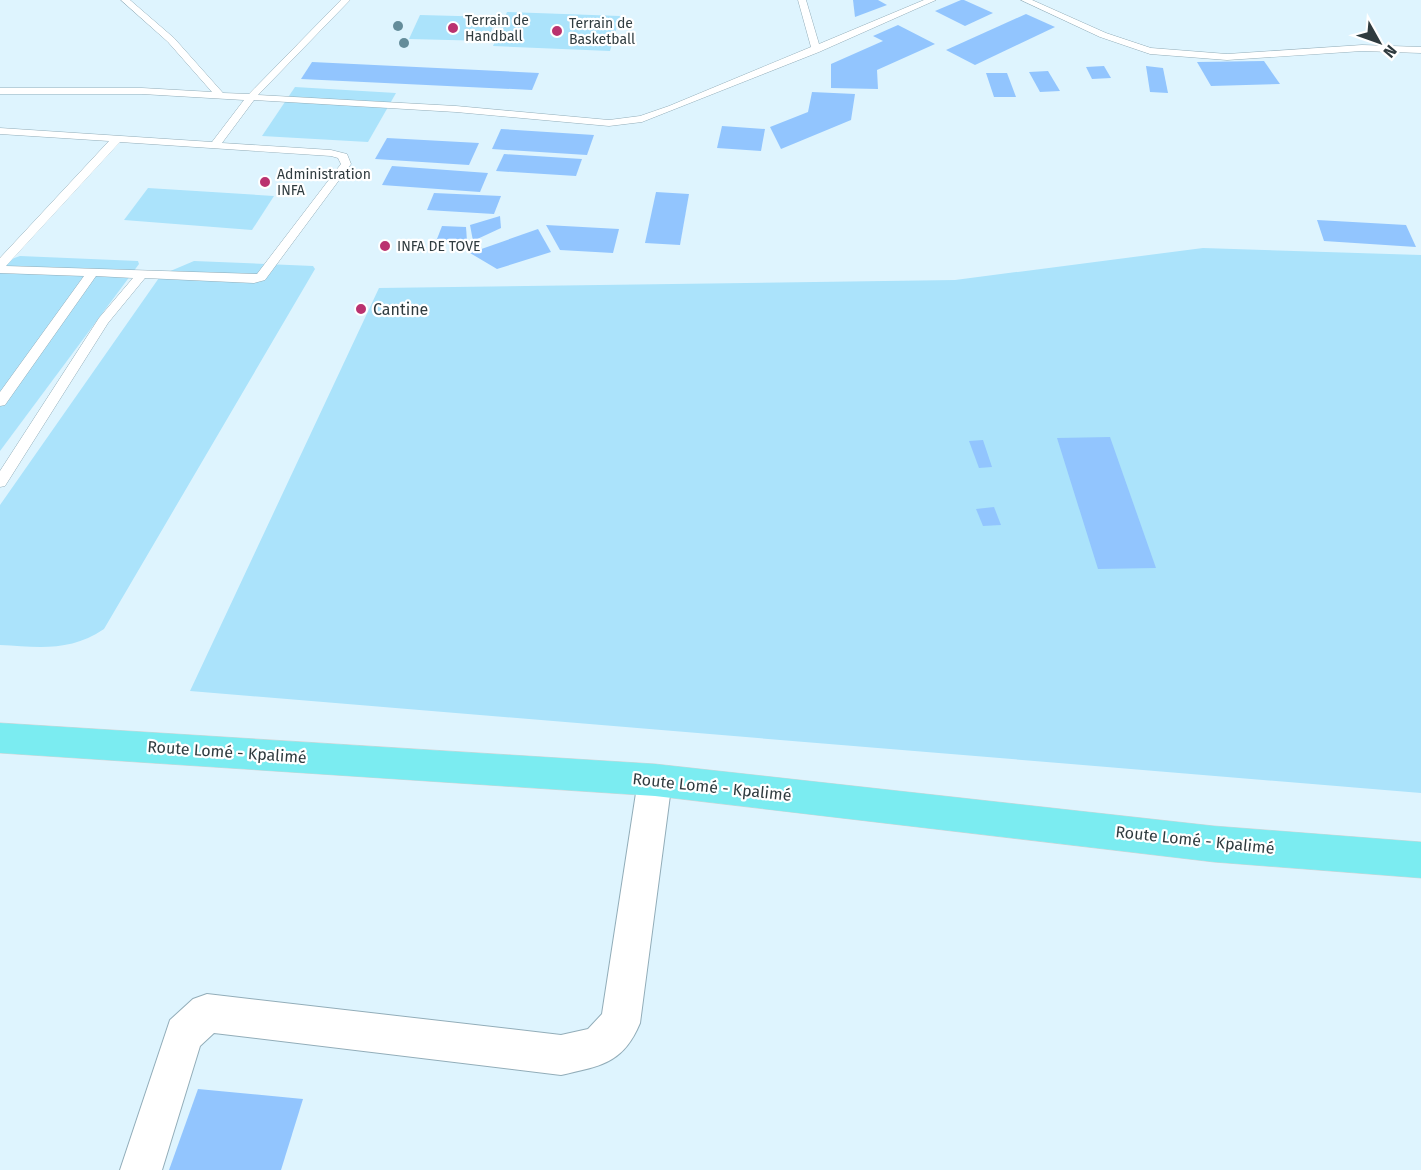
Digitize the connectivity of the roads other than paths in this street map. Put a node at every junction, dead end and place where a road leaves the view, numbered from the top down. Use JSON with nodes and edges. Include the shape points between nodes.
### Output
{"nodes":[{"id":1,"x":125,"y":0,"type":"edge"},
{"id":2,"x":346,"y":0,"type":"edge"},
{"id":3,"x":802,"y":0,"type":"edge"},
{"id":4,"x":932,"y":0,"type":"edge"},
{"id":5,"x":1025,"y":0,"type":"edge"},
{"id":6,"x":816,"y":50,"type":"junction"},
{"id":7,"x":1421,"y":50,"type":"edge"},
{"id":8,"x":0,"y":91,"type":"edge"},
{"id":9,"x":221,"y":96,"type":"junction"},
{"id":10,"x":249,"y":99,"type":"junction"},
{"id":11,"x":0,"y":131,"type":"edge"},
{"id":12,"x":116,"y":140,"type":"junction"},
{"id":13,"x":215,"y":145,"type":"junction"},
{"id":14,"x":0,"y":267,"type":"edge"},
{"id":15,"x":93,"y":272,"type":"junction"},
{"id":16,"x":142,"y":274,"type":"junction"},
{"id":17,"x":0,"y":402,"type":"edge"},
{"id":18,"x":0,"y":482,"type":"edge"},
{"id":19,"x":0,"y":738,"type":"edge"},
{"id":20,"x":655,"y":780,"type":"junction"},
{"id":21,"x":1421,"y":860,"type":"edge"},
{"id":22,"x":141,"y":1170,"type":"edge"}],
"edges":[{"from":1,"to":9,"type":"lane","via":[[171,40]]},
{"from":2,"to":10,"type":"lane"},
{"from":3,"to":6,"type":"lane"},
{"from":4,"to":6,"type":"lane"},
{"from":5,"to":7,"type":"lane","via":[[1150,51],[1227,57],[1362,48]]},
{"from":6,"to":10,"type":"lane","via":[[642,119],[609,123],[456,109]]},
{"from":8,"to":9,"type":"lane","via":[[141,91]]},
{"from":9,"to":10,"type":"lane"},
{"from":10,"to":13,"type":"lane"},
{"from":11,"to":12,"type":"lane"},
{"from":12,"to":13,"type":"lane"},
{"from":12,"to":14,"type":"lane"},
{"from":13,"to":16,"type":"lane","via":[[331,153],[343,156],[346,164],[261,277],[234,280]]},
{"from":14,"to":15,"type":"lane"},
{"from":15,"to":16,"type":"lane"},
{"from":15,"to":17,"type":"lane"},
{"from":16,"to":18,"type":"lane","via":[[103,321]]},
{"from":19,"to":20,"type":"main road","name":"Route Lomé - Kpalimé"},
{"from":20,"to":21,"type":"main road","name":"Route Lomé - Kpalimé","via":[[1214,844]]},
{"from":20,"to":22,"type":"street","via":[[620,1023],[599,1046],[561,1055],[207,1013],[184,1034]]}]}
